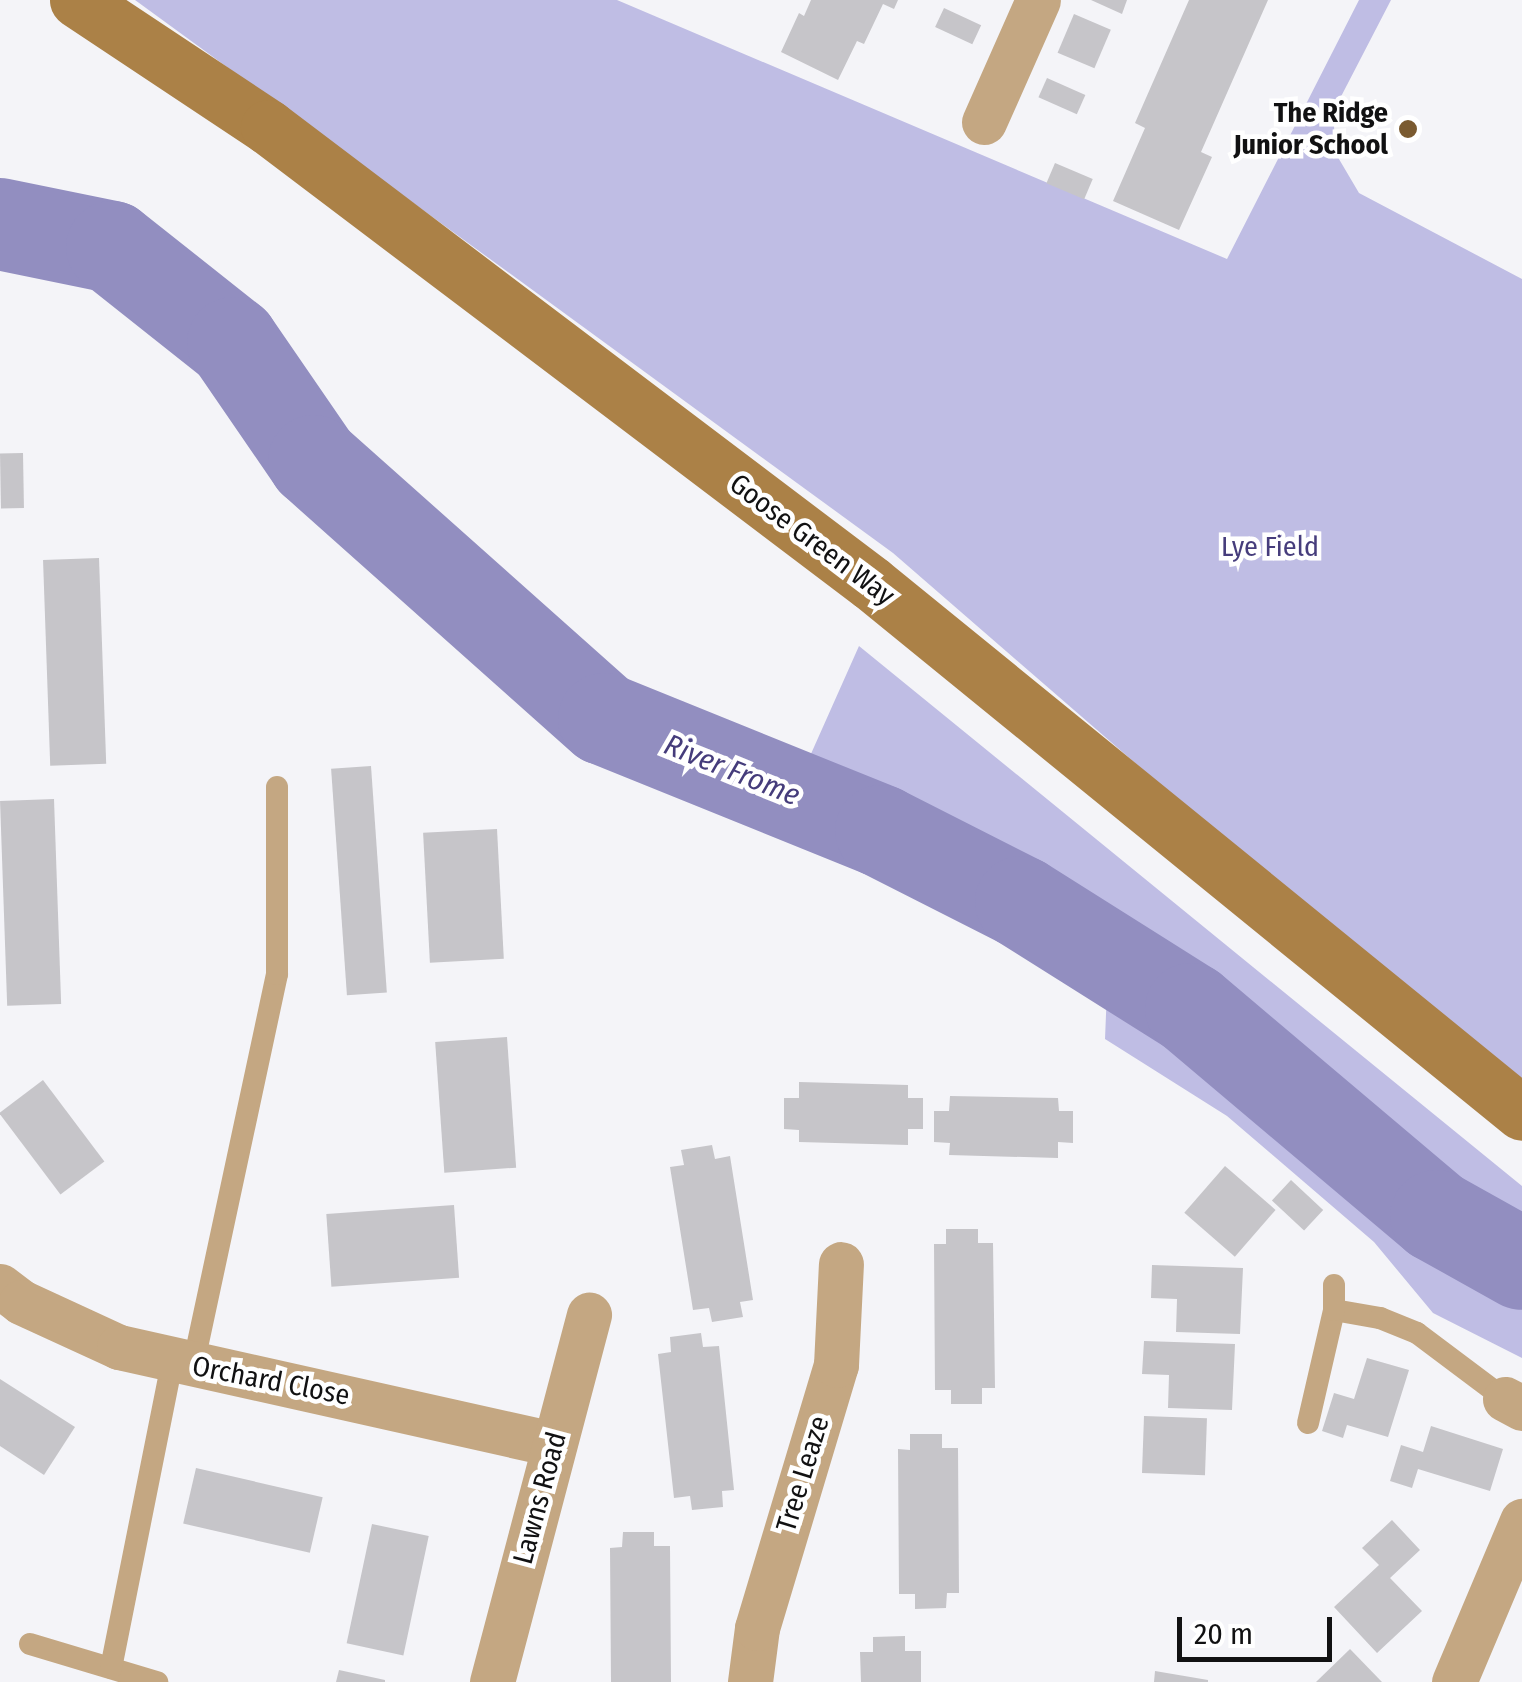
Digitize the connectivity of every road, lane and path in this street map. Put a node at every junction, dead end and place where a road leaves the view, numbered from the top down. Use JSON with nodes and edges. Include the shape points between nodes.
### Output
{"nodes":[{"id":1,"x":77,"y":0,"type":"edge"},
{"id":2,"x":1038,"y":0,"type":"edge"},
{"id":3,"x":984,"y":122,"type":"dead end"},
{"id":4,"x":277,"y":787,"type":"dead end"},
{"id":5,"x":1522,"y":1113,"type":"edge"},
{"id":6,"x":841,"y":1264,"type":"dead end"},
{"id":7,"x":1334,"y":1285,"type":"dead end"},
{"id":8,"x":0,"y":1286,"type":"edge"},
{"id":9,"x":1334,"y":1310,"type":"junction"},
{"id":10,"x":589,"y":1315,"type":"dead end"},
{"id":11,"x":182,"y":1364,"type":"junction"},
{"id":12,"x":1513,"y":1404,"type":"edge"},
{"id":13,"x":1308,"y":1423,"type":"dead end"},
{"id":14,"x":554,"y":1444,"type":"junction"},
{"id":15,"x":1522,"y":1520,"type":"edge"},
{"id":16,"x":30,"y":1644,"type":"dead end"},
{"id":17,"x":111,"y":1668,"type":"junction"},
{"id":18,"x":157,"y":1682,"type":"edge"},
{"id":19,"x":492,"y":1682,"type":"edge"},
{"id":20,"x":750,"y":1682,"type":"edge"},
{"id":21,"x":1454,"y":1682,"type":"edge"}],
"edges":[{"from":1,"to":5,"type":"main road","name":"Goose Green Way","via":[[268,128],[871,583]]},
{"from":2,"to":3,"type":"street"},
{"from":4,"to":11,"type":"lane","via":[[277,974]]},
{"from":6,"to":20,"type":"street","name":"Tree Leaze","via":[[836,1365],[757,1628]]},
{"from":7,"to":9,"type":"lane"},
{"from":8,"to":11,"type":"street","name":"Orchard Close","via":[[119,1347]]},
{"from":9,"to":12,"type":"lane","via":[[1417,1333]]},
{"from":9,"to":13,"type":"lane"},
{"from":10,"to":14,"type":"street","name":"Lawns Road"},
{"from":11,"to":14,"type":"street","name":"Orchard Close"},
{"from":11,"to":17,"type":"lane"},
{"from":14,"to":19,"type":"street","name":"Lawns Road"},
{"from":15,"to":21,"type":"street"},
{"from":16,"to":17,"type":"lane"},
{"from":17,"to":18,"type":"lane"}]}
